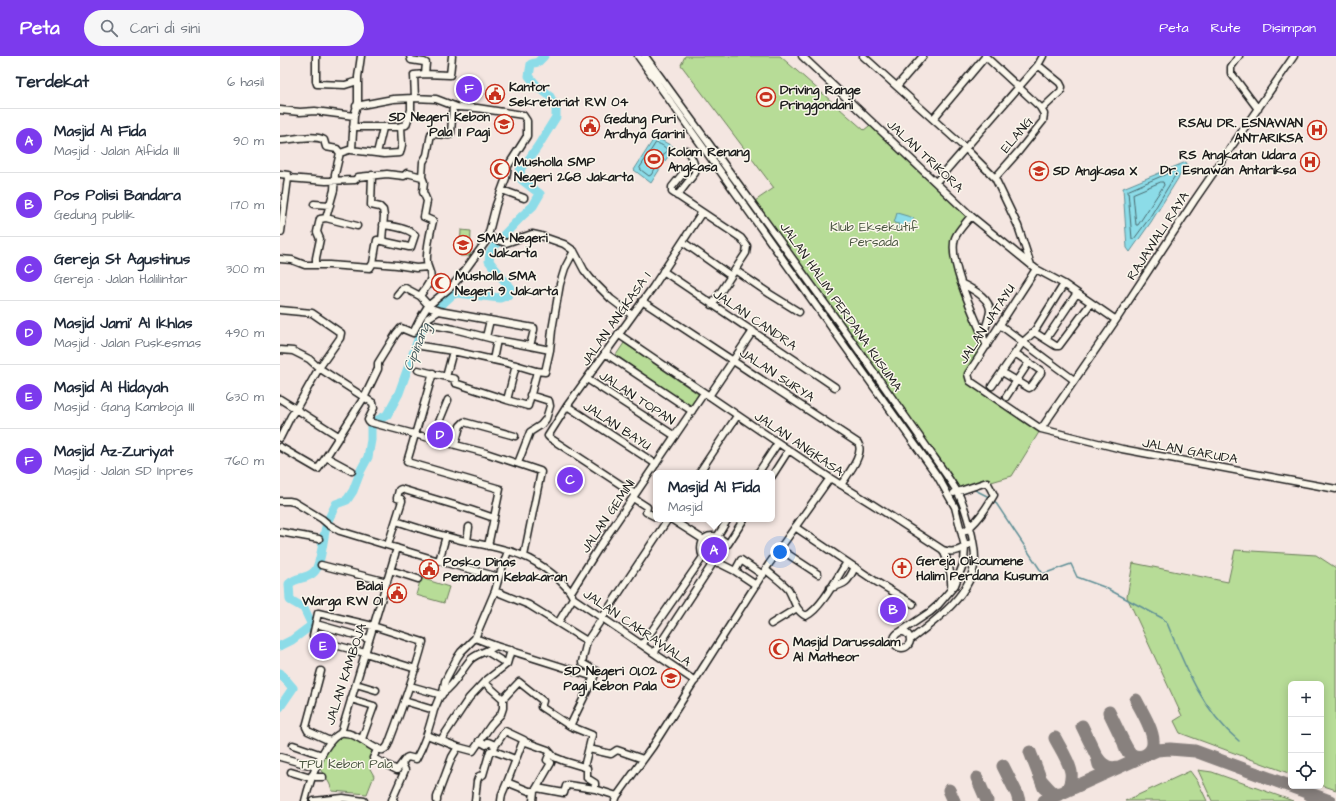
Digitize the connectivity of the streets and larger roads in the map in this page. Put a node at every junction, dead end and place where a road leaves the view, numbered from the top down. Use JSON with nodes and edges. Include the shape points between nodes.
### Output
{"nodes":[{"id":1,"x":316,"y":56,"type":"edge"},
{"id":2,"x":361,"y":56,"type":"edge"},
{"id":3,"x":410,"y":56,"type":"edge"},
{"id":4,"x":452,"y":56,"type":"edge"},
{"id":5,"x":638,"y":56,"type":"edge"},
{"id":6,"x":645,"y":56,"type":"edge"},
{"id":7,"x":802,"y":56,"type":"edge"},
{"id":8,"x":863,"y":56,"type":"edge"},
{"id":9,"x":923,"y":56,"type":"edge"},
{"id":10,"x":985,"y":56,"type":"edge"},
{"id":11,"x":1043,"y":56,"type":"edge"},
{"id":12,"x":1239,"y":56,"type":"edge"},
{"id":13,"x":1294,"y":56,"type":"edge"},
{"id":14,"x":1038,"y":65,"type":"junction"},
{"id":15,"x":425,"y":74,"type":"junction"},
{"id":16,"x":358,"y":81,"type":"junction"},
{"id":17,"x":897,"y":86,"type":"junction"},
{"id":18,"x":1019,"y":87,"type":"junction"},
{"id":19,"x":413,"y":98,"type":"junction"},
{"id":20,"x":356,"y":106,"type":"junction"},
{"id":21,"x":453,"y":106,"type":"junction"},
{"id":22,"x":1258,"y":108,"type":"junction"},
{"id":23,"x":1042,"y":109,"type":"junction"},
{"id":24,"x":280,"y":110,"type":"edge"},
{"id":25,"x":354,"y":116,"type":"junction"},
{"id":26,"x":932,"y":119,"type":"junction"},
{"id":27,"x":401,"y":126,"type":"junction"},
{"id":28,"x":353,"y":127,"type":"junction"},
{"id":29,"x":382,"y":128,"type":"junction"},
{"id":30,"x":280,"y":140,"type":"edge"},
{"id":31,"x":965,"y":148,"type":"junction"},
{"id":32,"x":351,"y":150,"type":"junction"},
{"id":33,"x":687,"y":150,"type":"dead end"},
{"id":34,"x":340,"y":153,"type":"junction"},
{"id":35,"x":377,"y":153,"type":"junction"},
{"id":36,"x":693,"y":160,"type":"junction"},
{"id":37,"x":280,"y":174,"type":"edge"},
{"id":38,"x":372,"y":175,"type":"junction"},
{"id":39,"x":422,"y":177,"type":"junction"},
{"id":40,"x":679,"y":177,"type":"junction"},
{"id":41,"x":288,"y":178,"type":"junction"},
{"id":42,"x":995,"y":178,"type":"junction"},
{"id":43,"x":335,"y":181,"type":"junction"},
{"id":44,"x":936,"y":182,"type":"junction"},
{"id":45,"x":686,"y":183,"type":"junction"},
{"id":46,"x":502,"y":190,"type":"junction"},
{"id":47,"x":677,"y":196,"type":"junction"},
{"id":48,"x":524,"y":198,"type":"dead end"},
{"id":49,"x":314,"y":204,"type":"dead end"},
{"id":50,"x":330,"y":205,"type":"junction"},
{"id":51,"x":702,"y":212,"type":"junction"},
{"id":52,"x":971,"y":216,"type":"junction"},
{"id":53,"x":326,"y":218,"type":"junction"},
{"id":54,"x":383,"y":225,"type":"junction"},
{"id":55,"x":357,"y":226,"type":"dead end"},
{"id":56,"x":281,"y":232,"type":"dead end"},
{"id":57,"x":489,"y":238,"type":"junction"},
{"id":58,"x":382,"y":241,"type":"junction"},
{"id":59,"x":683,"y":242,"type":"junction"},
{"id":60,"x":574,"y":251,"type":"junction"},
{"id":61,"x":280,"y":260,"type":"edge"},
{"id":62,"x":316,"y":265,"type":"junction"},
{"id":63,"x":371,"y":266,"type":"junction"},
{"id":64,"x":428,"y":267,"type":"junction"},
{"id":65,"x":1034,"y":268,"type":"junction"},
{"id":66,"x":735,"y":270,"type":"junction"},
{"id":67,"x":663,"y":271,"type":"junction"},
{"id":68,"x":730,"y":276,"type":"junction"},
{"id":69,"x":961,"y":283,"type":"junction"},
{"id":70,"x":1064,"y":284,"type":"junction"},
{"id":71,"x":1077,"y":293,"type":"junction"},
{"id":72,"x":397,"y":295,"type":"dead end"},
{"id":73,"x":420,"y":296,"type":"junction"},
{"id":74,"x":642,"y":301,"type":"junction"},
{"id":75,"x":1091,"y":303,"type":"junction"},
{"id":76,"x":712,"y":304,"type":"junction"},
{"id":77,"x":430,"y":307,"type":"junction"},
{"id":78,"x":280,"y":310,"type":"edge"},
{"id":79,"x":438,"y":311,"type":"junction"},
{"id":80,"x":799,"y":312,"type":"dead end"},
{"id":81,"x":632,"y":315,"type":"junction"},
{"id":82,"x":490,"y":320,"type":"junction"},
{"id":83,"x":1116,"y":320,"type":"junction"},
{"id":84,"x":1000,"y":325,"type":"junction"},
{"id":85,"x":753,"y":331,"type":"junction"},
{"id":86,"x":1034,"y":332,"type":"junction"},
{"id":87,"x":618,"y":334,"type":"junction"},
{"id":88,"x":983,"y":336,"type":"junction"},
{"id":89,"x":486,"y":337,"type":"junction"},
{"id":90,"x":1046,"y":339,"type":"junction"},
{"id":91,"x":497,"y":340,"type":"junction"},
{"id":92,"x":1023,"y":342,"type":"junction"},
{"id":93,"x":421,"y":346,"type":"dead end"},
{"id":94,"x":530,"y":346,"type":"junction"},
{"id":95,"x":987,"y":346,"type":"junction"},
{"id":96,"x":280,"y":350,"type":"edge"},
{"id":97,"x":550,"y":350,"type":"junction"},
{"id":98,"x":453,"y":351,"type":"junction"},
{"id":99,"x":1015,"y":352,"type":"junction"},
{"id":100,"x":605,"y":353,"type":"junction"},
{"id":101,"x":493,"y":360,"type":"junction"},
{"id":102,"x":733,"y":360,"type":"junction"},
{"id":103,"x":1029,"y":362,"type":"junction"},
{"id":104,"x":516,"y":365,"type":"junction"},
{"id":105,"x":319,"y":368,"type":"junction"},
{"id":106,"x":418,"y":370,"type":"dead end"},
{"id":107,"x":537,"y":371,"type":"junction"},
{"id":108,"x":1002,"y":372,"type":"junction"},
{"id":109,"x":433,"y":373,"type":"junction"},
{"id":110,"x":446,"y":377,"type":"junction"},
{"id":111,"x":587,"y":378,"type":"junction"},
{"id":112,"x":1074,"y":380,"type":"junction"},
{"id":113,"x":1016,"y":381,"type":"junction"},
{"id":114,"x":992,"y":386,"type":"dead end"},
{"id":115,"x":835,"y":387,"type":"dead end"},
{"id":116,"x":530,"y":395,"type":"junction"},
{"id":117,"x":707,"y":395,"type":"junction"},
{"id":118,"x":365,"y":396,"type":"junction"},
{"id":119,"x":1006,"y":397,"type":"dead end"},
{"id":120,"x":280,"y":399,"type":"edge"},
{"id":121,"x":448,"y":400,"type":"dead end"},
{"id":122,"x":507,"y":400,"type":"junction"},
{"id":123,"x":567,"y":406,"type":"junction"},
{"id":124,"x":296,"y":409,"type":"junction"},
{"id":125,"x":692,"y":411,"type":"junction"},
{"id":126,"x":737,"y":416,"type":"junction"},
{"id":127,"x":1041,"y":429,"type":"junction"},
{"id":128,"x":415,"y":434,"type":"junction"},
{"id":129,"x":516,"y":436,"type":"dead end"},
{"id":130,"x":675,"y":436,"type":"junction"},
{"id":131,"x":340,"y":437,"type":"junction"},
{"id":132,"x":280,"y":438,"type":"edge"},
{"id":133,"x":432,"y":439,"type":"junction"},
{"id":134,"x":778,"y":443,"type":"junction"},
{"id":135,"x":455,"y":446,"type":"junction"},
{"id":136,"x":280,"y":447,"type":"edge"},
{"id":137,"x":788,"y":451,"type":"junction"},
{"id":138,"x":326,"y":457,"type":"junction"},
{"id":139,"x":518,"y":463,"type":"junction"},
{"id":140,"x":656,"y":464,"type":"junction"},
{"id":141,"x":701,"y":470,"type":"edge"},
{"id":142,"x":760,"y":470,"type":"edge"},
{"id":143,"x":352,"y":471,"type":"dead end"},
{"id":144,"x":775,"y":471,"type":"edge"},
{"id":145,"x":830,"y":478,"type":"junction"},
{"id":146,"x":841,"y":485,"type":"junction"},
{"id":147,"x":1336,"y":488,"type":"edge"},
{"id":148,"x":957,"y":492,"type":"junction"},
{"id":149,"x":948,"y":495,"type":"junction"},
{"id":150,"x":634,"y":496,"type":"junction"},
{"id":151,"x":280,"y":500,"type":"edge"},
{"id":152,"x":653,"y":516,"type":"edge"},
{"id":153,"x":981,"y":516,"type":"junction"},
{"id":154,"x":494,"y":518,"type":"junction"},
{"id":155,"x":968,"y":520,"type":"junction"},
{"id":156,"x":396,"y":521,"type":"junction"},
{"id":157,"x":959,"y":521,"type":"junction"},
{"id":158,"x":667,"y":522,"type":"edge"},
{"id":159,"x":672,"y":522,"type":"edge"},
{"id":160,"x":726,"y":522,"type":"edge"},
{"id":161,"x":742,"y":522,"type":"edge"},
{"id":162,"x":469,"y":527,"type":"dead end"},
{"id":163,"x":795,"y":528,"type":"junction"},
{"id":164,"x":970,"y":528,"type":"junction"},
{"id":165,"x":280,"y":532,"type":"edge"},
{"id":166,"x":962,"y":533,"type":"junction"},
{"id":167,"x":446,"y":536,"type":"junction"},
{"id":168,"x":717,"y":537,"type":"junction"},
{"id":169,"x":319,"y":539,"type":"dead end"},
{"id":170,"x":704,"y":540,"type":"junction"},
{"id":171,"x":467,"y":541,"type":"junction"},
{"id":172,"x":973,"y":542,"type":"junction"},
{"id":173,"x":388,"y":545,"type":"junction"},
{"id":174,"x":488,"y":546,"type":"junction"},
{"id":175,"x":965,"y":547,"type":"junction"},
{"id":176,"x":397,"y":548,"type":"junction"},
{"id":177,"x":780,"y":549,"type":"junction"},
{"id":178,"x":943,"y":550,"type":"junction"},
{"id":179,"x":508,"y":551,"type":"junction"},
{"id":180,"x":524,"y":556,"type":"junction"},
{"id":181,"x":703,"y":557,"type":"junction"},
{"id":182,"x":439,"y":561,"type":"junction"},
{"id":183,"x":847,"y":562,"type":"junction"},
{"id":184,"x":713,"y":563,"type":"junction"},
{"id":185,"x":322,"y":565,"type":"dead end"},
{"id":186,"x":855,"y":568,"type":"junction"},
{"id":187,"x":390,"y":570,"type":"junction"},
{"id":188,"x":735,"y":570,"type":"junction"},
{"id":189,"x":765,"y":572,"type":"junction"},
{"id":190,"x":818,"y":574,"type":"dead end"},
{"id":191,"x":499,"y":577,"type":"junction"},
{"id":192,"x":418,"y":579,"type":"dead end"},
{"id":193,"x":387,"y":582,"type":"junction"},
{"id":194,"x":756,"y":585,"type":"junction"},
{"id":195,"x":830,"y":588,"type":"junction"},
{"id":196,"x":951,"y":589,"type":"junction"},
{"id":197,"x":495,"y":591,"type":"junction"},
{"id":198,"x":571,"y":592,"type":"junction"},
{"id":199,"x":573,"y":598,"type":"junction"},
{"id":200,"x":912,"y":604,"type":"dead end"},
{"id":201,"x":797,"y":608,"type":"junction"},
{"id":202,"x":602,"y":618,"type":"junction"},
{"id":203,"x":558,"y":623,"type":"junction"},
{"id":204,"x":316,"y":624,"type":"junction"},
{"id":205,"x":772,"y":624,"type":"dead end"},
{"id":206,"x":373,"y":626,"type":"junction"},
{"id":207,"x":900,"y":632,"type":"junction"},
{"id":208,"x":475,"y":638,"type":"junction"},
{"id":209,"x":369,"y":639,"type":"junction"},
{"id":210,"x":910,"y":640,"type":"junction"},
{"id":211,"x":587,"y":641,"type":"junction"},
{"id":212,"x":496,"y":646,"type":"junction"},
{"id":213,"x":642,"y":646,"type":"junction"},
{"id":214,"x":511,"y":650,"type":"junction"},
{"id":215,"x":486,"y":651,"type":"junction"},
{"id":216,"x":365,"y":653,"type":"junction"},
{"id":217,"x":654,"y":653,"type":"junction"},
{"id":218,"x":507,"y":664,"type":"junction"},
{"id":219,"x":416,"y":670,"type":"junction"},
{"id":220,"x":321,"y":671,"type":"dead end"},
{"id":221,"x":594,"y":676,"type":"junction"},
{"id":222,"x":695,"y":680,"type":"junction"},
{"id":223,"x":484,"y":682,"type":"junction"},
{"id":224,"x":356,"y":684,"type":"junction"},
{"id":225,"x":410,"y":686,"type":"junction"},
{"id":226,"x":376,"y":690,"type":"dead end"},
{"id":227,"x":443,"y":694,"type":"junction"},
{"id":228,"x":351,"y":699,"type":"junction"},
{"id":229,"x":503,"y":699,"type":"junction"},
{"id":230,"x":404,"y":701,"type":"junction"},
{"id":231,"x":434,"y":710,"type":"junction"},
{"id":232,"x":570,"y":726,"type":"junction"},
{"id":233,"x":341,"y":732,"type":"junction"},
{"id":234,"x":427,"y":735,"type":"junction"},
{"id":235,"x":362,"y":739,"type":"junction"},
{"id":236,"x":441,"y":740,"type":"junction"},
{"id":237,"x":524,"y":740,"type":"junction"},
{"id":238,"x":330,"y":741,"type":"junction"},
{"id":239,"x":479,"y":741,"type":"junction"},
{"id":240,"x":293,"y":745,"type":"dead end"},
{"id":241,"x":458,"y":747,"type":"junction"},
{"id":242,"x":378,"y":748,"type":"junction"},
{"id":243,"x":494,"y":748,"type":"junction"},
{"id":244,"x":589,"y":749,"type":"junction"},
{"id":245,"x":550,"y":753,"type":"junction"},
{"id":246,"x":322,"y":755,"type":"junction"},
{"id":247,"x":280,"y":757,"type":"edge"},
{"id":248,"x":515,"y":759,"type":"junction"},
{"id":249,"x":643,"y":759,"type":"junction"},
{"id":250,"x":402,"y":764,"type":"junction"},
{"id":251,"x":316,"y":767,"type":"junction"},
{"id":252,"x":584,"y":767,"type":"junction"},
{"id":253,"x":291,"y":772,"type":"dead end"},
{"id":254,"x":311,"y":777,"type":"junction"},
{"id":255,"x":323,"y":777,"type":"dead end"},
{"id":256,"x":508,"y":780,"type":"junction"},
{"id":257,"x":595,"y":789,"type":"junction"},
{"id":258,"x":535,"y":790,"type":"junction"},
{"id":259,"x":616,"y":798,"type":"edge"},
{"id":260,"x":321,"y":800,"type":"edge"},
{"id":261,"x":305,"y":801,"type":"edge"},
{"id":262,"x":314,"y":801,"type":"edge"},
{"id":263,"x":364,"y":801,"type":"edge"},
{"id":264,"x":394,"y":801,"type":"edge"},
{"id":265,"x":437,"y":801,"type":"edge"},
{"id":266,"x":475,"y":801,"type":"edge"},
{"id":267,"x":501,"y":801,"type":"edge"},
{"id":268,"x":533,"y":801,"type":"edge"}],
"edges":[{"from":1,"to":16,"type":"street","via":[[317,84],[345,85]]},
{"from":2,"to":16,"type":"street"},
{"from":3,"to":15,"type":"street","via":[[411,60],[426,62]]},
{"from":4,"to":15,"type":"street","via":[[450,75]]},
{"from":5,"to":149,"type":"street","name":"JALAN HALIM PERDANA KUSUMA","via":[[926,460]]},
{"from":6,"to":148,"type":"street","name":"JALAN HALIM PERDANA KUSUMA","via":[[790,254]]},
{"from":7,"to":44,"type":"street","name":"JALAN TRIKORA"},
{"from":8,"to":17,"type":"street"},
{"from":9,"to":17,"type":"street"},
{"from":10,"to":18,"type":"street","name":"ELANG"},
{"from":10,"to":26,"type":"street"},
{"from":11,"to":14,"type":"street"},
{"from":12,"to":22,"type":"street","via":[[1230,73]]},
{"from":13,"to":22,"type":"street","name":"RAJAWALI RAYA"},
{"from":14,"to":18,"type":"street"},
{"from":14,"to":23,"type":"street","via":[[1062,87]]},
{"from":15,"to":19,"type":"street","via":[[414,75]]},
{"from":16,"to":20,"type":"street"},
{"from":17,"to":26,"type":"street"},
{"from":18,"to":23,"type":"street","name":"ELANG"},
{"from":18,"to":31,"type":"street"},
{"from":19,"to":20,"type":"street"},
{"from":19,"to":21,"type":"street","via":[[436,99]]},
{"from":19,"to":27,"type":"street","via":[[408,122],[406,126]]},
{"from":20,"to":25,"type":"street"},
{"from":21,"to":39,"type":"street","via":[[451,133],[431,134],[423,162]]},
{"from":21,"to":46,"type":"street","via":[[525,116],[527,136],[508,166]]},
{"from":22,"to":83,"type":"street","name":"RAJAWALI RAYA"},
{"from":23,"to":42,"type":"street","name":"ELANG","via":[[1043,121]]},
{"from":24,"to":25,"type":"street"},
{"from":25,"to":28,"type":"street"},
{"from":26,"to":31,"type":"street"},
{"from":27,"to":29,"type":"street"},
{"from":27,"to":35,"type":"street","via":[[400,153]]},
{"from":28,"to":29,"type":"street"},
{"from":28,"to":32,"type":"street"},
{"from":29,"to":35,"type":"street"},
{"from":30,"to":34,"type":"street","via":[[322,139],[326,147],[336,149]]},
{"from":31,"to":42,"type":"street"},
{"from":31,"to":44,"type":"street"},
{"from":32,"to":34,"type":"street"},
{"from":32,"to":35,"type":"street"},
{"from":33,"to":36,"type":"street"},
{"from":34,"to":43,"type":"street"},
{"from":36,"to":40,"type":"street"},
{"from":36,"to":45,"type":"street","via":[[695,172]]},
{"from":37,"to":41,"type":"street","via":[[288,175]]},
{"from":38,"to":39,"type":"street","via":[[404,176],[407,173]]},
{"from":38,"to":43,"type":"street","via":[[358,177],[355,180]]},
{"from":38,"to":54,"type":"street","via":[[371,204],[383,210]]},
{"from":39,"to":64,"type":"street","via":[[423,192],[427,201],[424,217],[433,221],[429,239]]},
{"from":40,"to":45,"type":"street"},
{"from":40,"to":47,"type":"street","via":[[671,189]]},
{"from":41,"to":43,"type":"street"},
{"from":41,"to":56,"type":"street"},
{"from":42,"to":65,"type":"street","via":[[1018,226]]},
{"from":43,"to":50,"type":"street"},
{"from":44,"to":52,"type":"street","name":"JALAN TRIKORA"},
{"from":45,"to":47,"type":"street"},
{"from":46,"to":48,"type":"street"},
{"from":46,"to":57,"type":"street"},
{"from":47,"to":51,"type":"street"},
{"from":49,"to":50,"type":"street"},
{"from":50,"to":53,"type":"street"},
{"from":51,"to":59,"type":"street","name":"JALAN ANGKASA 1"},
{"from":51,"to":66,"type":"street","via":[[745,243],[746,253]]},
{"from":52,"to":65,"type":"street","name":"JALAN TRIKORA"},
{"from":52,"to":69,"type":"street","via":[[956,236],[954,245]]},
{"from":53,"to":55,"type":"street"},
{"from":53,"to":62,"type":"street","via":[[320,220],[318,226],[317,233],[320,239]]},
{"from":54,"to":58,"type":"street"},
{"from":54,"to":58,"type":"street","via":[[403,229],[415,235],[411,247]]},
{"from":57,"to":60,"type":"street","via":[[509,242],[532,234],[564,244]]},
{"from":57,"to":77,"type":"street","via":[[460,277]]},
{"from":58,"to":63,"type":"street","via":[[376,241]]},
{"from":59,"to":67,"type":"street","name":"JALAN ANGKASA 1"},
{"from":59,"to":68,"type":"street"},
{"from":60,"to":81,"type":"street","via":[[591,279]]},
{"from":60,"to":97,"type":"street","via":[[560,284]]},
{"from":61,"to":62,"type":"street"},
{"from":62,"to":63,"type":"street"},
{"from":63,"to":64,"type":"street"},
{"from":64,"to":73,"type":"street","via":[[430,280]]},
{"from":65,"to":70,"type":"street","name":"JALAN TRIKORA"},
{"from":65,"to":84,"type":"street","name":"JALAN JATAYU"},
{"from":66,"to":68,"type":"street"},
{"from":66,"to":80,"type":"street"},
{"from":67,"to":74,"type":"street","name":"JALAN ANGKASA 1"},
{"from":67,"to":76,"type":"street","name":"JALAN CANDRA"},
{"from":68,"to":76,"type":"street"},
{"from":69,"to":88,"type":"street"},
{"from":69,"to":88,"type":"street","via":[[980,295],[989,305]]},
{"from":70,"to":71,"type":"street","name":"JALAN TRIKORA"},
{"from":70,"to":86,"type":"street"},
{"from":71,"to":75,"type":"street","name":"JALAN TRIKORA"},
{"from":71,"to":90,"type":"street"},
{"from":72,"to":73,"type":"street","via":[[405,288]]},
{"from":73,"to":77,"type":"street"},
{"from":74,"to":81,"type":"street","name":"JALAN ANGKASA 1"},
{"from":74,"to":102,"type":"street","name":"JALAN SURYA"},
{"from":75,"to":83,"type":"street","name":"JALAN TRIKORA"},
{"from":75,"to":90,"type":"street","via":[[1060,346]]},
{"from":76,"to":85,"type":"street","name":"JALAN CANDRA"},
{"from":77,"to":79,"type":"street"},
{"from":77,"to":118,"type":"street","via":[[421,316],[412,333],[401,328],[396,334],[378,363],[378,369]]},
{"from":78,"to":105,"type":"street","via":[[312,313],[341,333]]},
{"from":79,"to":82,"type":"street"},
{"from":79,"to":89,"type":"street","via":[[428,318],[428,324]]},
{"from":81,"to":87,"type":"street","name":"JALAN ANGKASA 1"},
{"from":82,"to":89,"type":"street"},
{"from":82,"to":94,"type":"street","via":[[534,328]]},
{"from":83,"to":112,"type":"street","name":"RAJAWALI RAYA"},
{"from":84,"to":92,"type":"street"},
{"from":84,"to":95,"type":"street","name":"JALAN JATAYU"},
{"from":85,"to":102,"type":"street","name":"JALAN GEMINI"},
{"from":85,"to":115,"type":"street","name":"JALAN CANDRA"},
{"from":86,"to":90,"type":"street"},
{"from":86,"to":92,"type":"street"},
{"from":87,"to":100,"type":"street","name":"JALAN ANGKASA 1"},
{"from":87,"to":117,"type":"street","name":"JALAN ANGKASA"},
{"from":88,"to":95,"type":"street"},
{"from":89,"to":91,"type":"street"},
{"from":91,"to":94,"type":"street"},
{"from":91,"to":101,"type":"street"},
{"from":92,"to":99,"type":"street"},
{"from":92,"to":112,"type":"street"},
{"from":93,"to":98,"type":"street"},
{"from":94,"to":97,"type":"street"},
{"from":95,"to":127,"type":"street","name":"JALAN JATAYU","via":[[968,374],[969,379]]},
{"from":96,"to":105,"type":"street","via":[[293,351],[309,359]]},
{"from":97,"to":107,"type":"street","via":[[545,372]]},
{"from":98,"to":101,"type":"street"},
{"from":98,"to":110,"type":"street"},
{"from":99,"to":103,"type":"street"},
{"from":99,"to":108,"type":"street"},
{"from":100,"to":111,"type":"street","name":"JALAN ANGKASA 1"},
{"from":100,"to":125,"type":"street"},
{"from":101,"to":104,"type":"street"},
{"from":102,"to":117,"type":"street","name":"JALAN GEMINI"},
{"from":102,"to":146,"type":"street","name":"JALAN SURYA","via":[[858,443],[859,455]]},
{"from":103,"to":113,"type":"street"},
{"from":103,"to":113,"type":"street","via":[[1041,371],[1034,383],[1030,388]]},
{"from":104,"to":107,"type":"street"},
{"from":104,"to":122,"type":"street"},
{"from":105,"to":118,"type":"street"},
{"from":105,"to":124,"type":"street"},
{"from":106,"to":109,"type":"street"},
{"from":107,"to":116,"type":"street"},
{"from":108,"to":113,"type":"street"},
{"from":108,"to":114,"type":"street"},
{"from":109,"to":110,"type":"street"},
{"from":109,"to":128,"type":"street"},
{"from":110,"to":122,"type":"street","via":[[455,379],[455,383]]},
{"from":111,"to":123,"type":"street","name":"JALAN ANGKASA 1"},
{"from":111,"to":130,"type":"street","name":"JALAN TOPAN"},
{"from":112,"to":127,"type":"street","name":"RAJAWALI RAYA"},
{"from":113,"to":119,"type":"street"},
{"from":116,"to":122,"type":"street","via":[[527,406]]},
{"from":116,"to":139,"type":"street","via":[[548,401],[550,406],[546,419],[530,432]]},
{"from":117,"to":125,"type":"street","name":"JALAN GEMINI"},
{"from":117,"to":126,"type":"street","name":"JALAN ANGKASA"},
{"from":118,"to":128,"type":"street","via":[[374,404],[369,422]]},
{"from":118,"to":131,"type":"street"},
{"from":120,"to":124,"type":"street"},
{"from":121,"to":133,"type":"street"},
{"from":123,"to":140,"type":"street","name":"JALAN BAYU"},
{"from":123,"to":150,"type":"street","name":"JALAN ANGKASA 1","via":[[549,433],[549,437]]},
{"from":124,"to":131,"type":"street"},
{"from":124,"to":132,"type":"street"},
{"from":125,"to":130,"type":"street","name":"JALAN GEMINI"},
{"from":126,"to":134,"type":"street","name":"JALAN ANGKASA"},
{"from":126,"to":141,"type":"street"},
{"from":127,"to":147,"type":"street","name":"JALAN GARUDA","via":[[1129,451]]},
{"from":128,"to":133,"type":"street"},
{"from":128,"to":154,"type":"street","via":[[408,463],[500,489]]},
{"from":129,"to":135,"type":"street","via":[[464,422],[460,426]]},
{"from":130,"to":140,"type":"street","name":"JALAN GEMINI"},
{"from":131,"to":138,"type":"street"},
{"from":133,"to":135,"type":"street"},
{"from":134,"to":137,"type":"street","name":"JALAN ANGKASA"},
{"from":134,"to":142,"type":"street"},
{"from":135,"to":139,"type":"street"},
{"from":136,"to":138,"type":"street","via":[[318,469]]},
{"from":137,"to":144,"type":"street"},
{"from":137,"to":145,"type":"street","name":"JALAN ANGKASA"},
{"from":138,"to":143,"type":"street"},
{"from":139,"to":180,"type":"street","via":[[541,472]]},
{"from":140,"to":150,"type":"street","name":"JALAN GEMINI"},
{"from":145,"to":146,"type":"street","name":"JALAN ANGKASA"},
{"from":145,"to":163,"type":"street"},
{"from":146,"to":178,"type":"street","name":"JALAN ANGKASA"},
{"from":148,"to":149,"type":"street"},
{"from":148,"to":153,"type":"street","via":[[987,482],[993,497]]},
{"from":148,"to":155,"type":"street","name":"JALAN HALIM PERDANA KUSUMA"},
{"from":149,"to":157,"type":"street","name":"JALAN HALIM PERDANA KUSUMA"},
{"from":150,"to":152,"type":"street","via":[[647,507],[646,512]]},
{"from":150,"to":198,"type":"street","name":"JALAN GEMINI"},
{"from":151,"to":173,"type":"street","via":[[294,502],[340,531]]},
{"from":153,"to":155,"type":"street"},
{"from":153,"to":164,"type":"street"},
{"from":154,"to":156,"type":"street","via":[[401,489],[397,498],[402,501]]},
{"from":154,"to":174,"type":"street"},
{"from":155,"to":157,"type":"street"},
{"from":155,"to":164,"type":"street","name":"JALAN HALIM PERDANA KUSUMA"},
{"from":156,"to":167,"type":"street","name":"JALAN CAKRAWALA"},
{"from":156,"to":173,"type":"street"},
{"from":157,"to":166,"type":"street","name":"JALAN HALIM PERDANA KUSUMA"},
{"from":158,"to":202,"type":"street"},
{"from":159,"to":170,"type":"street"},
{"from":160,"to":168,"type":"street"},
{"from":161,"to":168,"type":"street","via":[[728,544]]},
{"from":162,"to":171,"type":"street"},
{"from":163,"to":177,"type":"street"},
{"from":163,"to":183,"type":"street"},
{"from":164,"to":166,"type":"street"},
{"from":164,"to":172,"type":"street","name":"JALAN HALIM PERDANA KUSUMA"},
{"from":165,"to":169,"type":"street"},
{"from":166,"to":175,"type":"street","name":"JALAN HALIM PERDANA KUSUMA"},
{"from":167,"to":171,"type":"street","name":"JALAN CAKRAWALA"},
{"from":167,"to":182,"type":"street"},
{"from":168,"to":170,"type":"street","via":[[709,536]]},
{"from":170,"to":181,"type":"street","via":[[700,548]]},
{"from":171,"to":174,"type":"street","name":"JALAN CAKRAWALA"},
{"from":172,"to":175,"type":"street"},
{"from":172,"to":210,"type":"street","name":"JALAN HALIM PERDANA KUSUMA","via":[[974,562],[966,587],[936,620]]},
{"from":173,"to":176,"type":"street"},
{"from":174,"to":179,"type":"street","name":"JALAN CAKRAWALA"},
{"from":175,"to":178,"type":"street","via":[[952,552]]},
{"from":175,"to":196,"type":"street","name":"JALAN HALIM PERDANA KUSUMA","via":[[963,567]]},
{"from":176,"to":182,"type":"street"},
{"from":176,"to":187,"type":"street","name":"JALAN KAMBOJA"},
{"from":177,"to":189,"type":"street"},
{"from":177,"to":190,"type":"street"},
{"from":178,"to":196,"type":"street","via":[[949,561]]},
{"from":179,"to":180,"type":"street","name":"JALAN CAKRAWALA"},
{"from":179,"to":191,"type":"street"},
{"from":180,"to":198,"type":"street","name":"JALAN CAKRAWALA","via":[[563,583]]},
{"from":181,"to":184,"type":"street"},
{"from":181,"to":213,"type":"street"},
{"from":182,"to":191,"type":"street"},
{"from":183,"to":186,"type":"street"},
{"from":183,"to":195,"type":"street"},
{"from":184,"to":188,"type":"street"},
{"from":184,"to":217,"type":"street"},
{"from":185,"to":193,"type":"street"},
{"from":186,"to":195,"type":"street","via":[[846,583]]},
{"from":186,"to":200,"type":"street"},
{"from":187,"to":192,"type":"street"},
{"from":187,"to":193,"type":"street","name":"JALAN KAMBOJA"},
{"from":188,"to":189,"type":"street","via":[[741,560]]},
{"from":188,"to":194,"type":"street"},
{"from":189,"to":194,"type":"street"},
{"from":189,"to":201,"type":"street","via":[[786,587]]},
{"from":191,"to":197,"type":"street"},
{"from":193,"to":206,"type":"street","name":"JALAN KAMBOJA"},
{"from":194,"to":222,"type":"street"},
{"from":195,"to":201,"type":"street","via":[[821,602],[806,616]]},
{"from":196,"to":207,"type":"street","name":"JALAN HALIM PERDANA KUSUMA","via":[[930,612]]},
{"from":197,"to":203,"type":"street","via":[[529,605]]},
{"from":197,"to":208,"type":"street"},
{"from":198,"to":199,"type":"street","name":"JALAN CAKRAWALA"},
{"from":199,"to":202,"type":"street","name":"JALAN CAKRAWALA"},
{"from":199,"to":203,"type":"street"},
{"from":201,"to":205,"type":"street"},
{"from":202,"to":211,"type":"street"},
{"from":202,"to":213,"type":"street","name":"JALAN CAKRAWALA"},
{"from":203,"to":211,"type":"street"},
{"from":204,"to":206,"type":"street","via":[[318,613]]},
{"from":204,"to":209,"type":"street"},
{"from":204,"to":216,"type":"street","via":[[313,636]]},
{"from":206,"to":209,"type":"street","name":"JALAN KAMBOJA"},
{"from":206,"to":219,"type":"street","via":[[423,642]]},
{"from":207,"to":210,"type":"street","via":[[907,634]]},
{"from":207,"to":210,"type":"street","via":[[894,638],[896,646],[904,647]]},
{"from":208,"to":212,"type":"street"},
{"from":208,"to":227,"type":"street","via":[[457,658],[445,681]]},
{"from":209,"to":216,"type":"street","name":"JALAN KAMBOJA"},
{"from":211,"to":221,"type":"street","via":[[582,663],[595,670]]},
{"from":212,"to":214,"type":"street"},
{"from":212,"to":215,"type":"street"},
{"from":213,"to":217,"type":"street","name":"JALAN CAKRAWALA"},
{"from":214,"to":218,"type":"street"},
{"from":214,"to":221,"type":"street"},
{"from":215,"to":218,"type":"street"},
{"from":215,"to":227,"type":"street","via":[[471,660]]},
{"from":216,"to":219,"type":"street"},
{"from":216,"to":224,"type":"street","name":"JALAN KAMBOJA"},
{"from":217,"to":222,"type":"street","name":"JALAN CAKRAWALA"},
{"from":218,"to":223,"type":"street"},
{"from":219,"to":225,"type":"street"},
{"from":220,"to":238,"type":"street","via":[[306,728]]},
{"from":221,"to":232,"type":"street"},
{"from":222,"to":249,"type":"street"},
{"from":223,"to":229,"type":"street"},
{"from":223,"to":236,"type":"street","via":[[469,698]]},
{"from":224,"to":226,"type":"street"},
{"from":224,"to":228,"type":"street","name":"JALAN KAMBOJA"},
{"from":225,"to":227,"type":"street"},
{"from":225,"to":230,"type":"street"},
{"from":227,"to":231,"type":"street"},
{"from":228,"to":233,"type":"street","name":"JALAN KAMBOJA"},
{"from":228,"to":235,"type":"street","via":[[374,706]]},
{"from":229,"to":232,"type":"street","via":[[518,682],[543,701],[541,707]]},
{"from":229,"to":239,"type":"street","via":[[501,714]]},
{"from":230,"to":231,"type":"street"},
{"from":230,"to":242,"type":"street","via":[[388,745],[384,750]]},
{"from":231,"to":234,"type":"street"},
{"from":232,"to":244,"type":"street","via":[[592,735]]},
{"from":233,"to":235,"type":"street"},
{"from":233,"to":238,"type":"street","name":"JALAN KAMBOJA"},
{"from":234,"to":236,"type":"street"},
{"from":234,"to":250,"type":"street","via":[[416,758],[407,757]]},
{"from":235,"to":242,"type":"street"},
{"from":236,"to":241,"type":"street"},
{"from":237,"to":243,"type":"street","via":[[505,731]]},
{"from":237,"to":245,"type":"street"},
{"from":237,"to":248,"type":"street"},
{"from":238,"to":246,"type":"street","name":"JALAN KAMBOJA"},
{"from":239,"to":241,"type":"street","via":[[472,751]]},
{"from":239,"to":243,"type":"street","via":[[486,745],[488,742]]},
{"from":240,"to":246,"type":"street"},
{"from":241,"to":265,"type":"street"},
{"from":242,"to":250,"type":"street","via":[[373,758],[397,770]]},
{"from":243,"to":248,"type":"street"},
{"from":243,"to":266,"type":"street","via":[[490,751],[483,775],[479,776],[477,781]]},
{"from":244,"to":249,"type":"street","via":[[611,754],[617,750]]},
{"from":244,"to":252,"type":"street"},
{"from":245,"to":252,"type":"street","via":[[564,762]]},
{"from":245,"to":258,"type":"street","via":[[547,760],[551,763]]},
{"from":246,"to":251,"type":"street","name":"JALAN KAMBOJA"},
{"from":247,"to":251,"type":"street"},
{"from":248,"to":256,"type":"street"},
{"from":249,"to":259,"type":"street"},
{"from":250,"to":264,"type":"street","via":[[405,770],[392,800]]},
{"from":251,"to":254,"type":"street","name":"JALAN KAMBOJA"},
{"from":252,"to":257,"type":"street","via":[[588,768],[587,778],[595,783]]},
{"from":253,"to":254,"type":"street"},
{"from":254,"to":255,"type":"street"},
{"from":254,"to":261,"type":"street","name":"JALAN KAMBOJA"},
{"from":256,"to":258,"type":"street","via":[[509,783],[529,791]]},
{"from":256,"to":267,"type":"street"},
{"from":257,"to":258,"type":"street","via":[[568,785],[564,793]]},
{"from":257,"to":259,"type":"street"},
{"from":258,"to":268,"type":"street"},
{"from":260,"to":262,"type":"street"},
{"from":260,"to":263,"type":"street","via":[[343,798]]}]}
